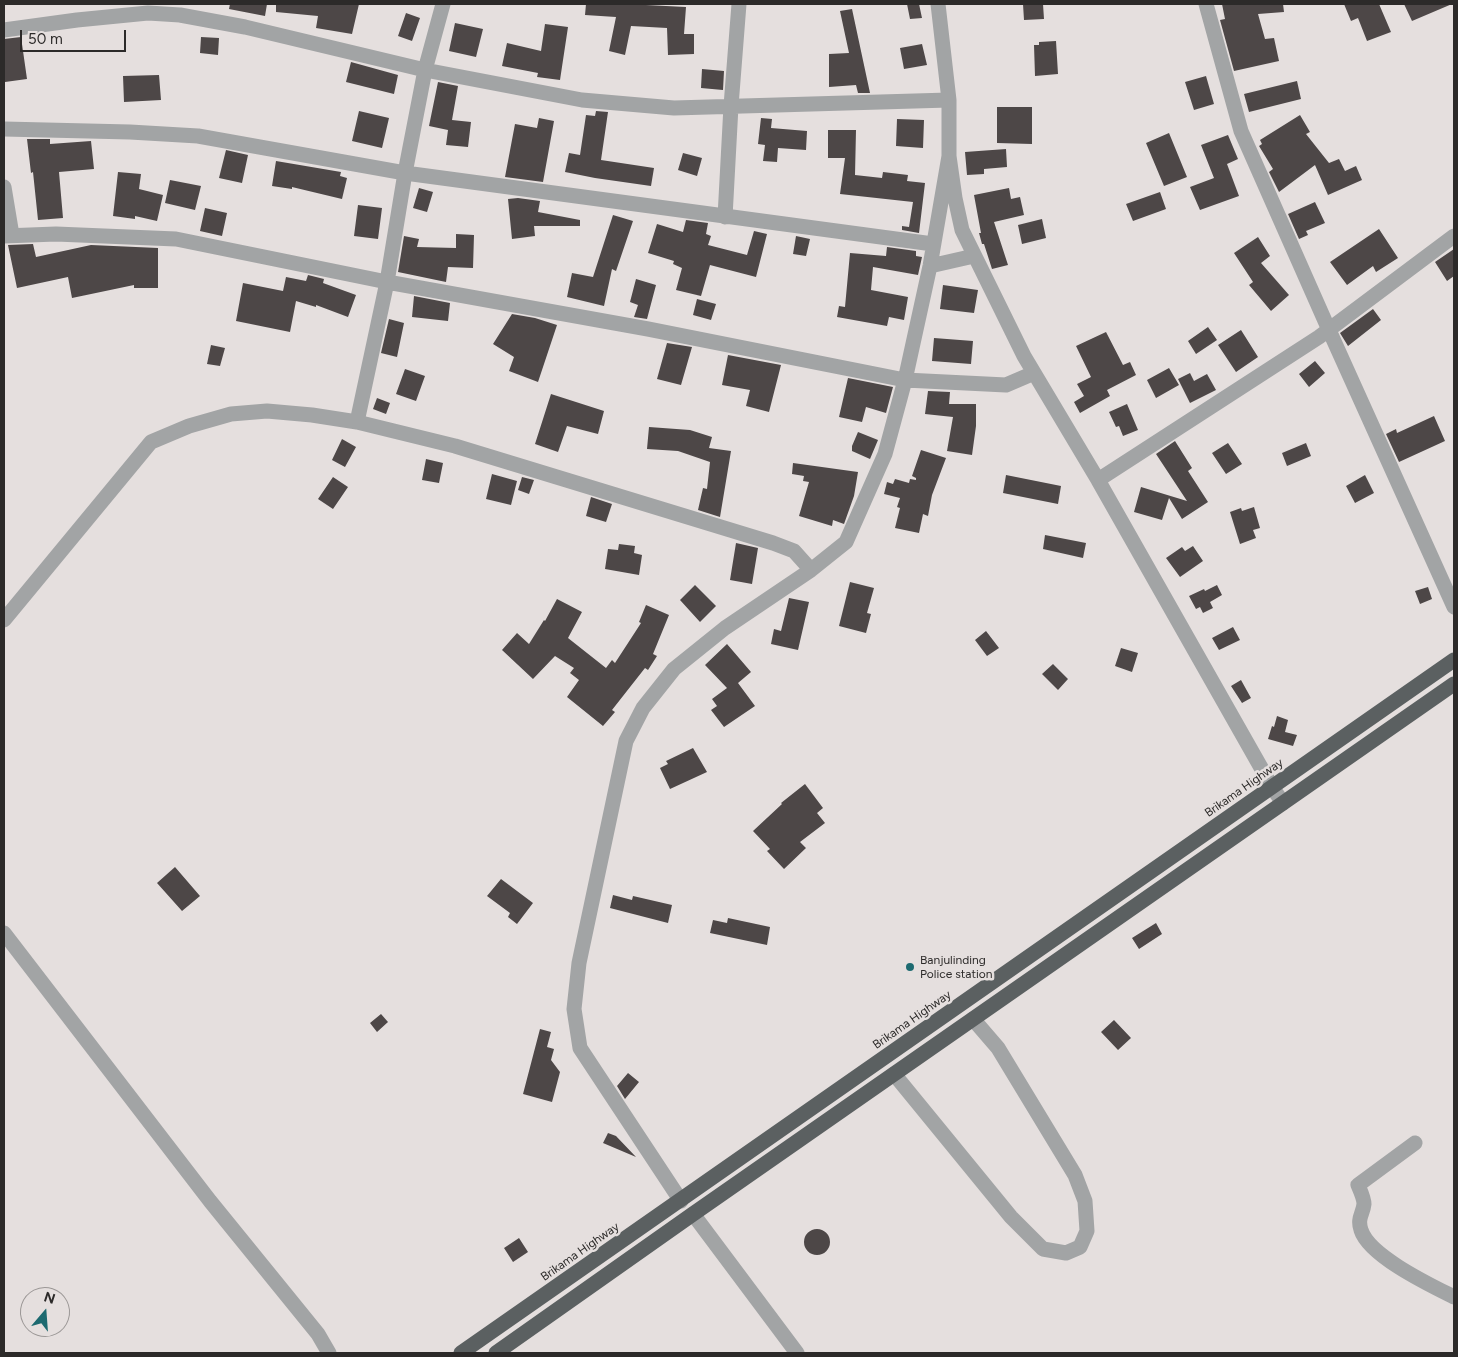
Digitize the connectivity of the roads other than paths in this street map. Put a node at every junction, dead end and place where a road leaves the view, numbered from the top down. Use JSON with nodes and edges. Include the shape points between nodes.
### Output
{"nodes":[{"id":1,"x":443,"y":4,"type":"edge"},
{"id":2,"x":739,"y":4,"type":"edge"},
{"id":3,"x":938,"y":4,"type":"edge"},
{"id":4,"x":1206,"y":4,"type":"edge"},
{"id":5,"x":180,"y":9,"type":"edge"},
{"id":6,"x":4,"y":30,"type":"edge"},
{"id":7,"x":425,"y":70,"type":"junction"},
{"id":8,"x":949,"y":100,"type":"junction"},
{"id":9,"x":731,"y":106,"type":"junction"},
{"id":10,"x":4,"y":129,"type":"edge"},
{"id":11,"x":949,"y":156,"type":"junction"},
{"id":12,"x":405,"y":173,"type":"junction"},
{"id":13,"x":4,"y":188,"type":"edge"},
{"id":14,"x":724,"y":217,"type":"junction"},
{"id":15,"x":8,"y":236,"type":"edge"},
{"id":16,"x":1454,"y":236,"type":"edge"},
{"id":17,"x":933,"y":244,"type":"junction"},
{"id":18,"x":974,"y":256,"type":"junction"},
{"id":19,"x":930,"y":266,"type":"junction"},
{"id":20,"x":387,"y":282,"type":"junction"},
{"id":21,"x":1329,"y":330,"type":"junction"},
{"id":22,"x":1034,"y":373,"type":"junction"},
{"id":23,"x":905,"y":380,"type":"junction"},
{"id":24,"x":358,"y":422,"type":"junction"},
{"id":25,"x":1098,"y":480,"type":"junction"},
{"id":26,"x":811,"y":570,"type":"junction"},
{"id":27,"x":1454,"y":607,"type":"edge"},
{"id":28,"x":4,"y":620,"type":"edge"},
{"id":29,"x":1454,"y":660,"type":"edge"},
{"id":30,"x":1454,"y":684,"type":"edge"},
{"id":31,"x":1272,"y":787,"type":"junction"},
{"id":32,"x":1283,"y":803,"type":"junction"},
{"id":33,"x":4,"y":933,"type":"edge"},
{"id":34,"x":1048,"y":943,"type":"junction"},
{"id":35,"x":1060,"y":959,"type":"junction"},
{"id":36,"x":974,"y":1019,"type":"junction"},
{"id":37,"x":894,"y":1074,"type":"junction"},
{"id":38,"x":805,"y":1113,"type":"junction"},
{"id":39,"x":816,"y":1128,"type":"junction"},
{"id":40,"x":1415,"y":1143,"type":"dead end"},
{"id":41,"x":681,"y":1201,"type":"junction"},
{"id":42,"x":693,"y":1214,"type":"junction"},
{"id":43,"x":1454,"y":1297,"type":"edge"},
{"id":44,"x":329,"y":1353,"type":"edge"},
{"id":45,"x":461,"y":1353,"type":"edge"},
{"id":46,"x":496,"y":1353,"type":"edge"},
{"id":47,"x":797,"y":1353,"type":"edge"}],
"edges":[{"from":1,"to":7,"type":"street"},
{"from":2,"to":9,"type":"street"},
{"from":3,"to":8,"type":"street"},
{"from":4,"to":21,"type":"street","via":[[1241,131]]},
{"from":5,"to":6,"type":"street"},
{"from":5,"to":7,"type":"street"},
{"from":7,"to":9,"type":"street","via":[[582,100],[674,108]]},
{"from":7,"to":12,"type":"street"},
{"from":8,"to":9,"type":"street"},
{"from":8,"to":11,"type":"street"},
{"from":9,"to":14,"type":"street"},
{"from":10,"to":12,"type":"street","via":[[198,136]]},
{"from":11,"to":17,"type":"street"},
{"from":11,"to":18,"type":"street","via":[[962,230]]},
{"from":12,"to":14,"type":"street"},
{"from":12,"to":20,"type":"street"},
{"from":13,"to":15,"type":"street"},
{"from":14,"to":17,"type":"street"},
{"from":15,"to":20,"type":"street","via":[[56,234],[176,239]]},
{"from":16,"to":21,"type":"street"},
{"from":17,"to":19,"type":"street"},
{"from":18,"to":19,"type":"street"},
{"from":18,"to":22,"type":"street"},
{"from":19,"to":23,"type":"street"},
{"from":20,"to":23,"type":"street"},
{"from":20,"to":24,"type":"street"},
{"from":21,"to":25,"type":"street"},
{"from":21,"to":27,"type":"street"},
{"from":22,"to":23,"type":"street","via":[[1006,385]]},
{"from":22,"to":25,"type":"street"},
{"from":23,"to":26,"type":"street","via":[[885,454],[846,542]]},
{"from":24,"to":26,"type":"street","via":[[455,446],[773,543],[794,551]]},
{"from":24,"to":28,"type":"street","via":[[267,411],[231,414],[151,442]]},
{"from":25,"to":31,"type":"street"},
{"from":26,"to":41,"type":"street","via":[[725,628],[681,664],[643,708],[626,741],[579,963],[574,1009],[580,1048]]},
{"from":29,"to":31,"type":"highway","name":"Brikama Highway"},
{"from":30,"to":32,"type":"highway"},
{"from":31,"to":32,"type":"street"},
{"from":31,"to":34,"type":"highway","name":"Brikama Highway"},
{"from":32,"to":35,"type":"highway"},
{"from":33,"to":44,"type":"street","via":[[204,1193],[318,1334]]},
{"from":34,"to":35,"type":"highway"},
{"from":34,"to":38,"type":"highway","name":"Brikama Highway"},
{"from":35,"to":36,"type":"highway"},
{"from":36,"to":37,"type":"highway"},
{"from":36,"to":37,"type":"street","via":[[998,1048],[1075,1175],[1085,1200],[1087,1231],[1080,1247],[1066,1253],[1043,1249],[1011,1217]]},
{"from":37,"to":39,"type":"highway"},
{"from":38,"to":39,"type":"highway"},
{"from":38,"to":41,"type":"highway","name":"Brikama Highway"},
{"from":39,"to":42,"type":"highway"},
{"from":40,"to":43,"type":"street","via":[[1358,1185],[1364,1203],[1358,1219],[1361,1232],[1394,1265]]},
{"from":41,"to":45,"type":"highway","name":"Brikama Highway"},
{"from":42,"to":46,"type":"highway"},
{"from":42,"to":47,"type":"street"}]}
